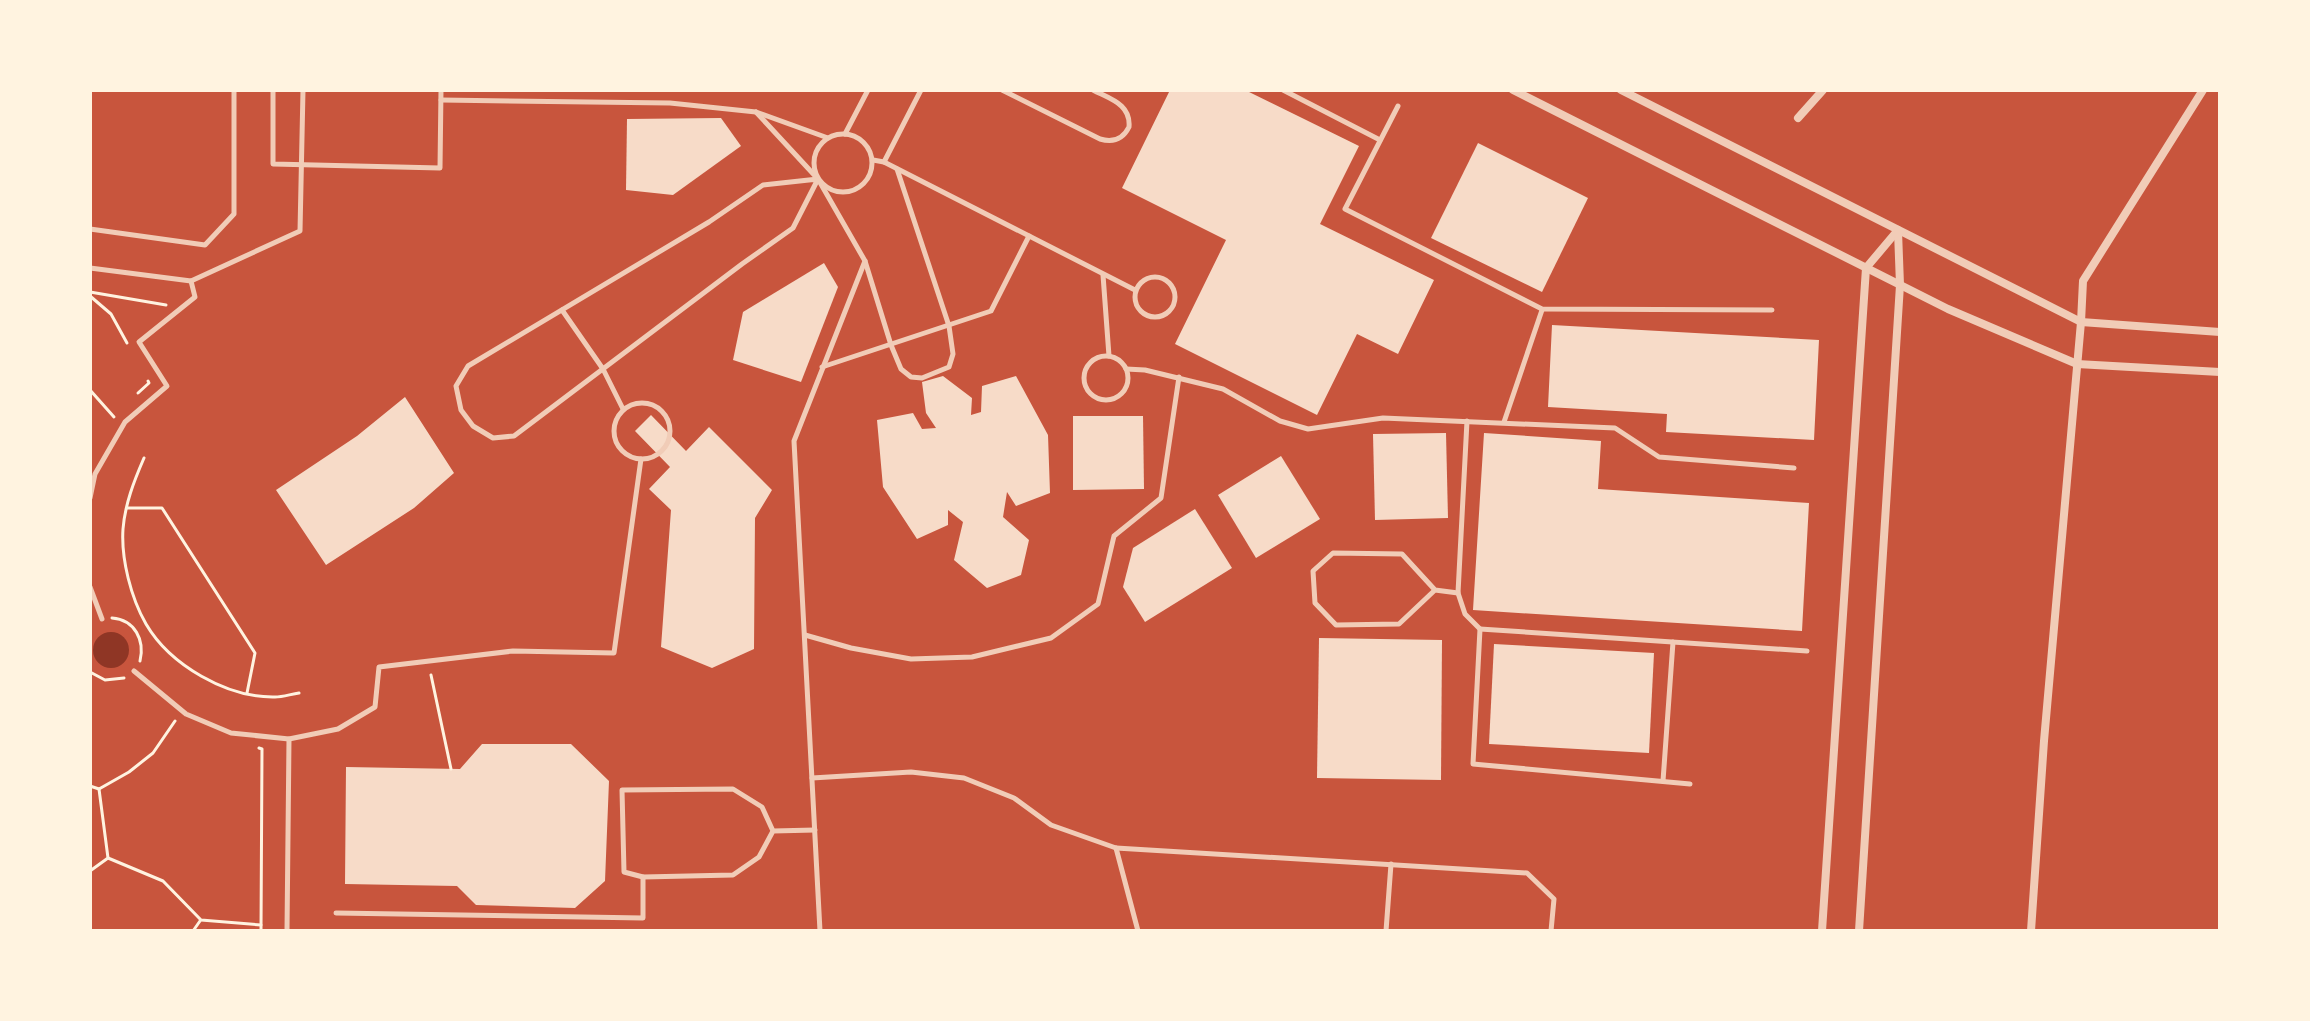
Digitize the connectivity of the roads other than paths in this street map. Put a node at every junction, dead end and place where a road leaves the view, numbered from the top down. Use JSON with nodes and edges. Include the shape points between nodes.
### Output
{"nodes":[{"id":1,"x":234,"y":90,"type":"edge"},
{"id":2,"x":273,"y":90,"type":"edge"},
{"id":3,"x":303,"y":90,"type":"edge"},
{"id":4,"x":441,"y":90,"type":"edge"},
{"id":5,"x":868,"y":90,"type":"edge"},
{"id":6,"x":921,"y":90,"type":"edge"},
{"id":7,"x":1002,"y":90,"type":"edge"},
{"id":8,"x":1093,"y":90,"type":"edge"},
{"id":9,"x":1283,"y":90,"type":"edge"},
{"id":10,"x":1513,"y":90,"type":"edge"},
{"id":11,"x":1621,"y":90,"type":"edge"},
{"id":12,"x":1823,"y":90,"type":"edge"},
{"id":13,"x":2203,"y":90,"type":"edge"},
{"id":14,"x":441,"y":100,"type":"junction"},
{"id":15,"x":1398,"y":106,"type":"dead end"},
{"id":16,"x":756,"y":112,"type":"junction"},
{"id":17,"x":1798,"y":118,"type":"dead end"},
{"id":18,"x":845,"y":134,"type":"junction"},
{"id":19,"x":828,"y":138,"type":"junction"},
{"id":20,"x":1380,"y":140,"type":"junction"},
{"id":21,"x":873,"y":160,"type":"junction"},
{"id":22,"x":884,"y":162,"type":"junction"},
{"id":23,"x":301,"y":165,"type":"junction"},
{"id":24,"x":897,"y":169,"type":"junction"},
{"id":25,"x":818,"y":179,"type":"junction"},
{"id":26,"x":90,"y":229,"type":"edge"},
{"id":27,"x":1898,"y":230,"type":"junction"},
{"id":28,"x":1029,"y":236,"type":"junction"},
{"id":29,"x":865,"y":261,"type":"junction"},
{"id":30,"x":90,"y":268,"type":"edge"},
{"id":31,"x":1866,"y":268,"type":"junction"},
{"id":32,"x":1103,"y":274,"type":"junction"},
{"id":33,"x":191,"y":281,"type":"junction"},
{"id":34,"x":1900,"y":285,"type":"junction"},
{"id":35,"x":1135,"y":290,"type":"junction"},
{"id":36,"x":1542,"y":309,"type":"junction"},
{"id":37,"x":562,"y":310,"type":"junction"},
{"id":38,"x":1772,"y":310,"type":"dead end"},
{"id":39,"x":2081,"y":322,"type":"junction"},
{"id":40,"x":949,"y":326,"type":"junction"},
{"id":41,"x":2220,"y":332,"type":"edge"},
{"id":42,"x":891,"y":345,"type":"junction"},
{"id":43,"x":1109,"y":356,"type":"junction"},
{"id":44,"x":2077,"y":364,"type":"junction"},
{"id":45,"x":822,"y":367,"type":"junction"},
{"id":46,"x":603,"y":369,"type":"junction"},
{"id":47,"x":1126,"y":369,"type":"junction"},
{"id":48,"x":2220,"y":372,"type":"edge"},
{"id":49,"x":1179,"y":377,"type":"junction"},
{"id":50,"x":623,"y":409,"type":"junction"},
{"id":51,"x":1467,"y":421,"type":"junction"},
{"id":52,"x":1504,"y":422,"type":"junction"},
{"id":53,"x":641,"y":459,"type":"junction"},
{"id":54,"x":1794,"y":468,"type":"dead end"},
{"id":55,"x":90,"y":498,"type":"edge"},
{"id":56,"x":90,"y":587,"type":"edge"},
{"id":57,"x":1435,"y":590,"type":"junction"},
{"id":58,"x":1458,"y":593,"type":"junction"},
{"id":59,"x":102,"y":619,"type":"dead end"},
{"id":60,"x":1480,"y":629,"type":"junction"},
{"id":61,"x":805,"y":635,"type":"junction"},
{"id":62,"x":1673,"y":642,"type":"junction"},
{"id":63,"x":1807,"y":651,"type":"dead end"},
{"id":64,"x":134,"y":671,"type":"road end"},
{"id":65,"x":289,"y":739,"type":"junction"},
{"id":66,"x":812,"y":778,"type":"junction"},
{"id":67,"x":1663,"y":781,"type":"junction"},
{"id":68,"x":1690,"y":784,"type":"dead end"},
{"id":69,"x":815,"y":830,"type":"junction"},
{"id":70,"x":773,"y":831,"type":"junction"},
{"id":71,"x":1116,"y":848,"type":"junction"},
{"id":72,"x":1391,"y":864,"type":"junction"},
{"id":73,"x":643,"y":877,"type":"junction"},
{"id":74,"x":336,"y":913,"type":"dead end"},
{"id":75,"x":287,"y":931,"type":"edge"},
{"id":76,"x":820,"y":931,"type":"edge"},
{"id":77,"x":1138,"y":931,"type":"edge"},
{"id":78,"x":1386,"y":931,"type":"edge"},
{"id":79,"x":1551,"y":931,"type":"edge"},
{"id":80,"x":1822,"y":931,"type":"edge"},
{"id":81,"x":1859,"y":931,"type":"edge"},
{"id":82,"x":2031,"y":931,"type":"edge"}],
"edges":[{"from":1,"to":26,"type":"lane","via":[[234,214],[205,245]]},
{"from":2,"to":23,"type":"lane","via":[[273,164]]},
{"from":3,"to":23,"type":"lane"},
{"from":4,"to":14,"type":"lane"},
{"from":5,"to":18,"type":"lane"},
{"from":6,"to":22,"type":"lane"},
{"from":7,"to":8,"type":"lane","via":[[1100,139],[1120,138],[1129,127],[1128,113]]},
{"from":9,"to":20,"type":"lane"},
{"from":10,"to":31,"type":"street"},
{"from":11,"to":27,"type":"street"},
{"from":12,"to":17,"type":"street"},
{"from":13,"to":39,"type":"street","via":[[2083,281]]},
{"from":14,"to":16,"type":"lane","via":[[670,103]]},
{"from":14,"to":23,"type":"lane","via":[[440,168]]},
{"from":15,"to":20,"type":"lane"},
{"from":16,"to":19,"type":"lane"},
{"from":16,"to":25,"type":"lane"},
{"from":18,"to":19,"type":"lane"},
{"from":18,"to":21,"type":"lane","via":[[864,142]]},
{"from":19,"to":25,"type":"lane","via":[[815,152]]},
{"from":20,"to":36,"type":"lane","via":[[1345,209]]},
{"from":21,"to":22,"type":"lane"},
{"from":21,"to":25,"type":"lane","via":[[868,180],[851,192],[832,191]]},
{"from":22,"to":24,"type":"lane"},
{"from":23,"to":33,"type":"lane","via":[[300,231]]},
{"from":24,"to":28,"type":"lane"},
{"from":24,"to":40,"type":"lane"},
{"from":25,"to":29,"type":"lane"},
{"from":25,"to":37,"type":"lane","via":[[763,185]]},
{"from":25,"to":46,"type":"lane","via":[[793,228]]},
{"from":27,"to":31,"type":"street"},
{"from":27,"to":34,"type":"street"},
{"from":27,"to":39,"type":"street"},
{"from":28,"to":32,"type":"lane"},
{"from":28,"to":40,"type":"lane","via":[[991,311]]},
{"from":29,"to":42,"type":"lane"},
{"from":29,"to":45,"type":"lane"},
{"from":30,"to":33,"type":"lane"},
{"from":31,"to":34,"type":"street"},
{"from":31,"to":80,"type":"street"},
{"from":32,"to":35,"type":"lane"},
{"from":32,"to":43,"type":"lane"},
{"from":33,"to":55,"type":"lane","via":[[195,297],[139,342],[167,386],[125,422],[95,474]]},
{"from":34,"to":44,"type":"street"},
{"from":34,"to":81,"type":"street"},
{"from":35,"to":35,"type":"lane","via":[[1135,303],[1143,314],[1163,316],[1173,307],[1173,287],[1156,276],[1143,279]]},
{"from":36,"to":38,"type":"lane"},
{"from":36,"to":52,"type":"lane"},
{"from":37,"to":46,"type":"lane"},
{"from":37,"to":46,"type":"lane","via":[[468,366],[456,386],[461,410],[473,426],[493,438],[514,436]]},
{"from":39,"to":41,"type":"street"},
{"from":39,"to":44,"type":"street"},
{"from":40,"to":42,"type":"lane"},
{"from":40,"to":42,"type":"lane","via":[[949,367],[922,378],[901,369]]},
{"from":42,"to":45,"type":"lane"},
{"from":43,"to":47,"type":"lane"},
{"from":43,"to":47,"type":"lane","via":[[1095,359],[1086,369],[1085,383],[1092,394],[1104,400],[1118,396],[1127,384]]},
{"from":44,"to":48,"type":"street"},
{"from":44,"to":82,"type":"street"},
{"from":45,"to":61,"type":"lane","via":[[794,441]]},
{"from":46,"to":50,"type":"lane"},
{"from":47,"to":49,"type":"lane"},
{"from":49,"to":51,"type":"lane","via":[[1223,389],[1280,421],[1308,429],[1383,418]]},
{"from":49,"to":61,"type":"lane","via":[[1161,498],[1114,536],[1098,604],[1051,638],[972,657],[911,659]]},
{"from":50,"to":53,"type":"lane","via":[[614,426],[617,445]]},
{"from":50,"to":53,"type":"lane","via":[[649,403],[669,421],[666,447]]},
{"from":51,"to":52,"type":"lane"},
{"from":51,"to":58,"type":"lane"},
{"from":52,"to":54,"type":"lane","via":[[1615,428],[1659,457]]},
{"from":53,"to":65,"type":"lane","via":[[614,653],[513,651],[379,667],[375,707],[338,729]]},
{"from":56,"to":59,"type":"lane"},
{"from":57,"to":57,"type":"lane","via":[[1402,554],[1333,553],[1313,571],[1315,603],[1336,625],[1399,624]]},
{"from":57,"to":58,"type":"lane"},
{"from":58,"to":60,"type":"lane","via":[[1465,614]]},
{"from":60,"to":62,"type":"lane"},
{"from":60,"to":67,"type":"lane","via":[[1473,764]]},
{"from":61,"to":66,"type":"lane"},
{"from":62,"to":63,"type":"lane"},
{"from":62,"to":67,"type":"lane"},
{"from":64,"to":65,"type":"lane","via":[[186,714],[231,733]]},
{"from":65,"to":75,"type":"lane"},
{"from":66,"to":69,"type":"lane"},
{"from":66,"to":71,"type":"lane","via":[[911,772],[964,778],[1014,798],[1051,825]]},
{"from":67,"to":68,"type":"lane"},
{"from":69,"to":70,"type":"lane"},
{"from":69,"to":76,"type":"lane"},
{"from":70,"to":73,"type":"lane","via":[[759,857],[733,875]]},
{"from":70,"to":73,"type":"lane","via":[[762,807],[733,789],[622,790],[624,872]]},
{"from":71,"to":72,"type":"lane"},
{"from":71,"to":77,"type":"lane"},
{"from":72,"to":78,"type":"lane"},
{"from":72,"to":79,"type":"lane","via":[[1527,873],[1554,899]]},
{"from":73,"to":74,"type":"lane","via":[[643,918]]}]}
